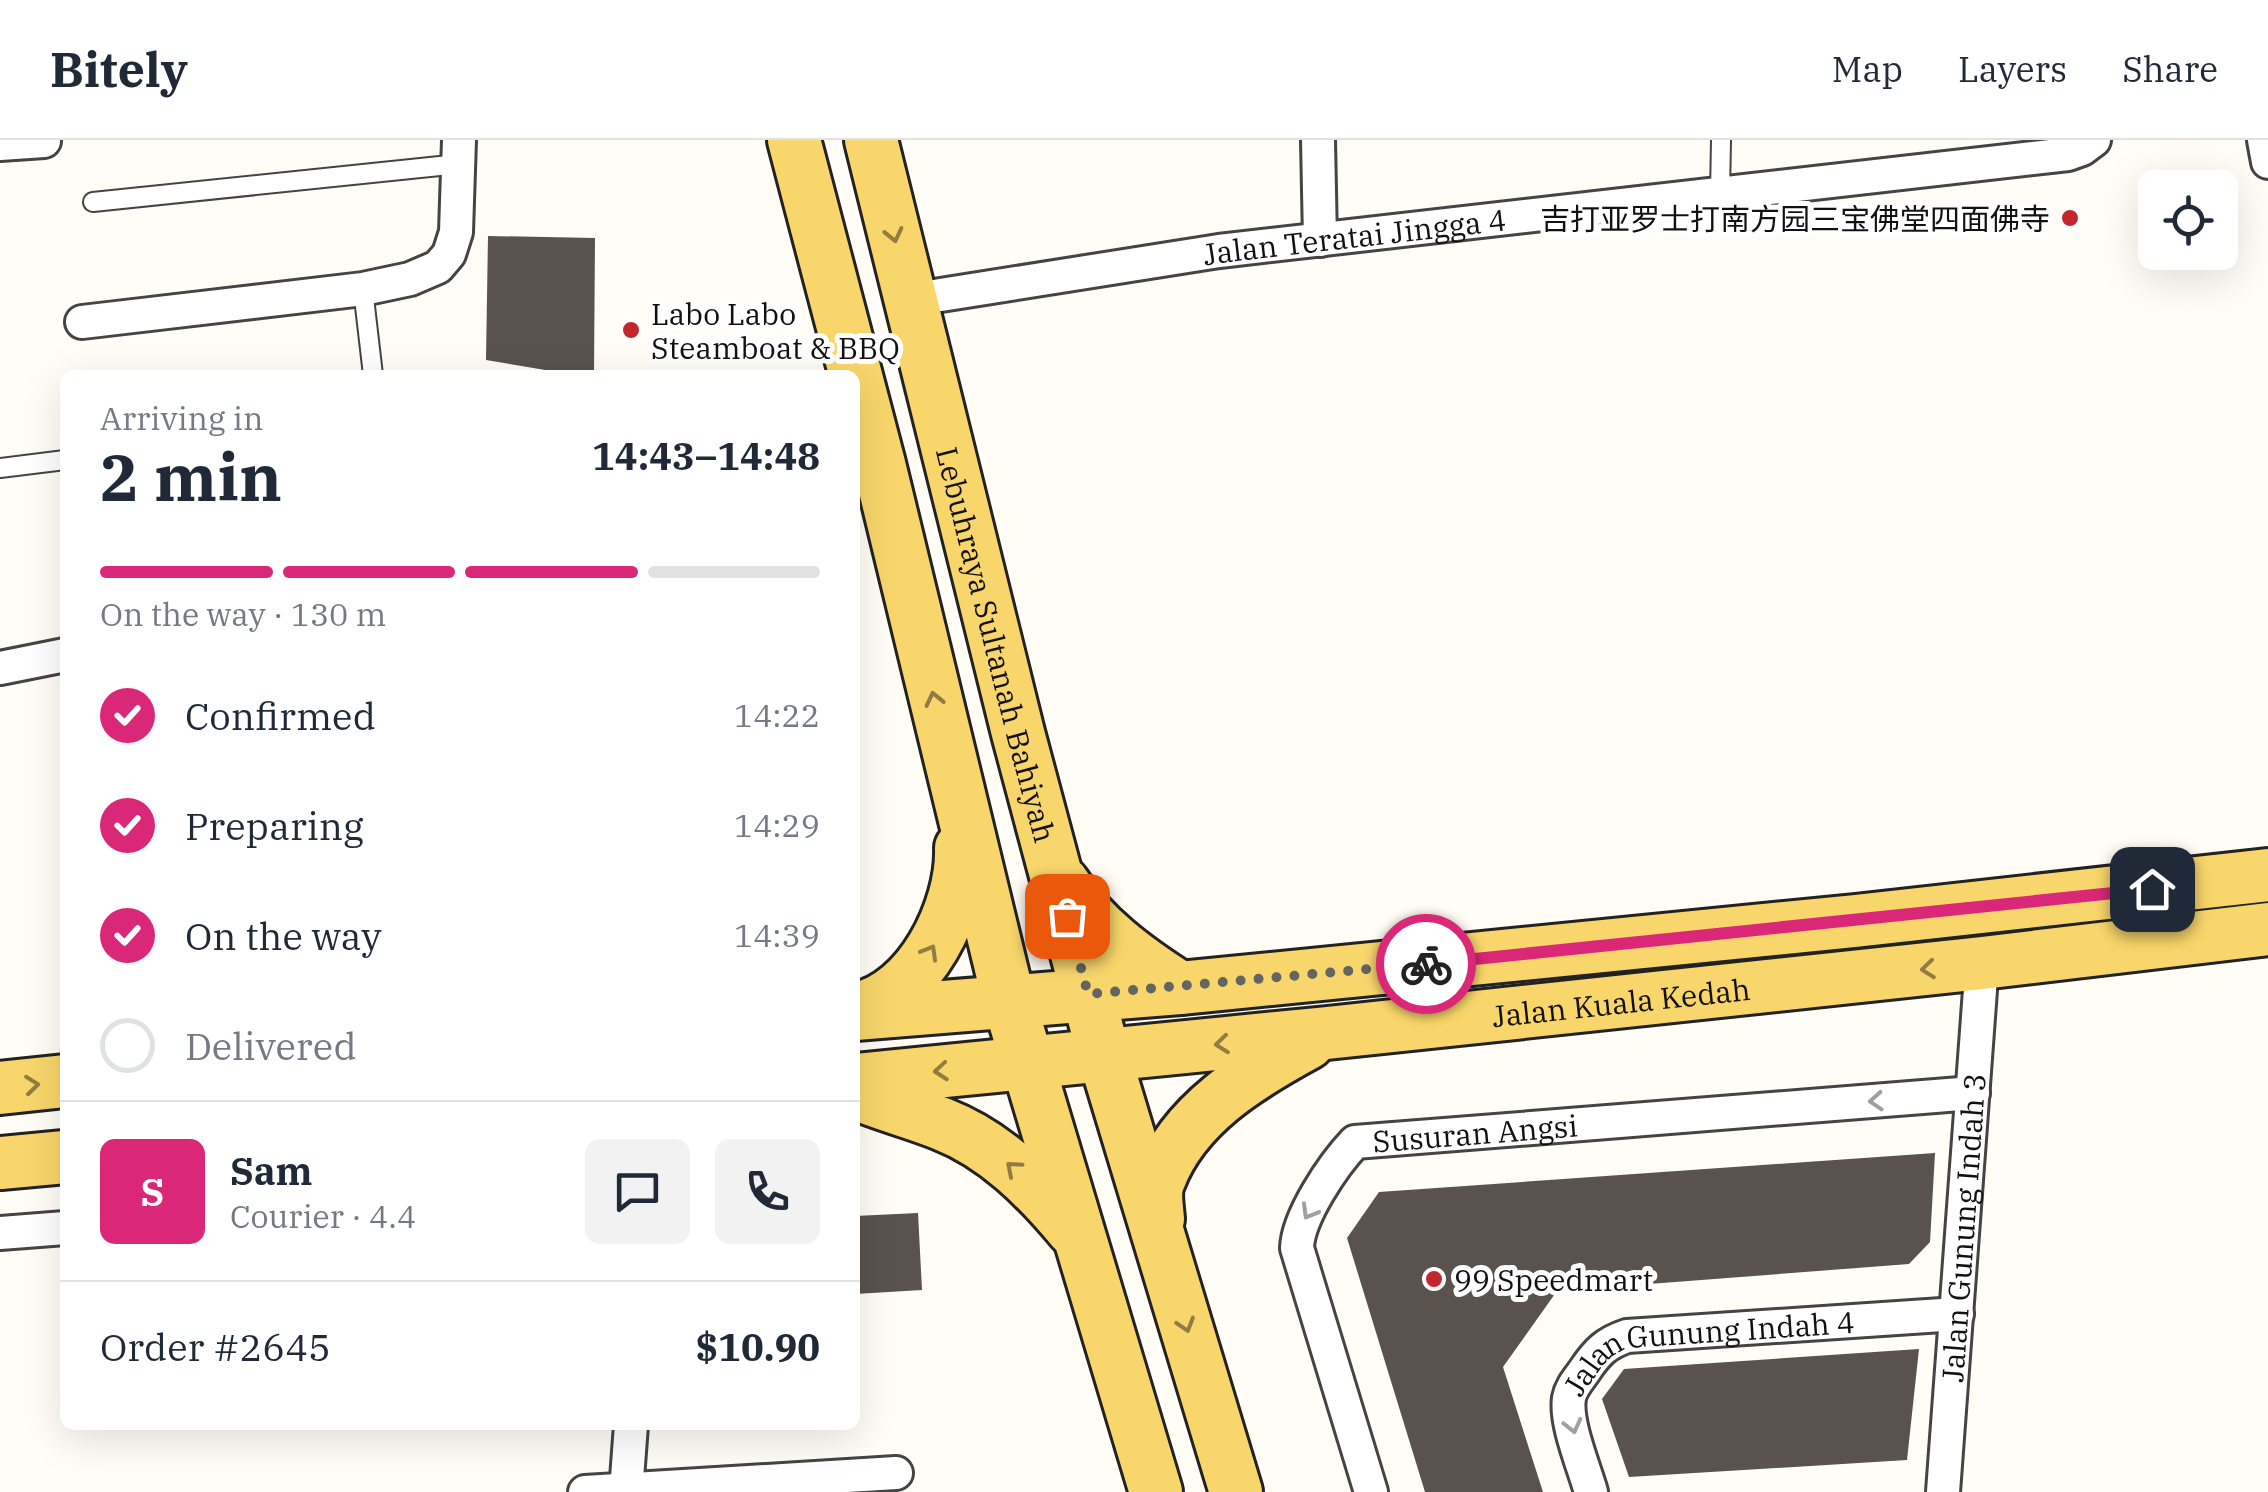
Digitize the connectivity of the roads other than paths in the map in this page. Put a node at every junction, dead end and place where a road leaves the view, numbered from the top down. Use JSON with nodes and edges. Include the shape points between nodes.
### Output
{"nodes":[{"id":1,"x":44,"y":140,"type":"edge"},
{"id":2,"x":794,"y":140,"type":"edge"},
{"id":3,"x":872,"y":140,"type":"edge"},
{"id":4,"x":1318,"y":140,"type":"edge"},
{"id":5,"x":1722,"y":140,"type":"edge"},
{"id":6,"x":2094,"y":140,"type":"edge"},
{"id":7,"x":2264,"y":140,"type":"edge"},
{"id":8,"x":0,"y":144,"type":"edge"},
{"id":9,"x":459,"y":152,"type":"edge"},
{"id":10,"x":2268,"y":162,"type":"edge"},
{"id":11,"x":1720,"y":194,"type":"junction"},
{"id":12,"x":94,"y":202,"type":"dead end"},
{"id":13,"x":1320,"y":240,"type":"junction"},
{"id":14,"x":364,"y":288,"type":"junction"},
{"id":15,"x":909,"y":300,"type":"junction"},
{"id":16,"x":82,"y":322,"type":"dead end"},
{"id":17,"x":373,"y":370,"type":"edge"},
{"id":18,"x":845,"y":370,"type":"edge"},
{"id":19,"x":860,"y":436,"type":"edge"},
{"id":20,"x":60,"y":461,"type":"edge"},
{"id":21,"x":867,"y":467,"type":"edge"},
{"id":22,"x":0,"y":468,"type":"edge"},
{"id":23,"x":60,"y":656,"type":"edge"},
{"id":24,"x":0,"y":668,"type":"edge"},
{"id":25,"x":956,"y":794,"type":"junction"},
{"id":26,"x":1046,"y":839,"type":"junction"},
{"id":27,"x":2268,"y":875,"type":"edge"},
{"id":28,"x":2075,"y":898,"type":"junction"},
{"id":29,"x":2268,"y":929,"type":"edge"},
{"id":30,"x":2078,"y":950,"type":"junction"},
{"id":31,"x":1982,"y":964,"type":"junction"},
{"id":32,"x":1180,"y":988,"type":"junction"},
{"id":33,"x":1088,"y":994,"type":"junction"},
{"id":34,"x":1008,"y":1001,"type":"junction"},
{"id":35,"x":860,"y":1010,"type":"edge"},
{"id":36,"x":860,"y":1012,"type":"edge"},
{"id":37,"x":1327,"y":1033,"type":"junction"},
{"id":38,"x":1104,"y":1056,"type":"junction"},
{"id":39,"x":1028,"y":1063,"type":"junction"},
{"id":40,"x":860,"y":1080,"type":"edge"},
{"id":41,"x":60,"y":1082,"type":"edge"},
{"id":42,"x":0,"y":1088,"type":"edge"},
{"id":43,"x":1973,"y":1093,"type":"junction"},
{"id":44,"x":860,"y":1095,"type":"edge"},
{"id":45,"x":60,"y":1157,"type":"edge"},
{"id":46,"x":0,"y":1163,"type":"edge"},
{"id":47,"x":60,"y":1228,"type":"edge"},
{"id":48,"x":1158,"y":1232,"type":"junction"},
{"id":49,"x":0,"y":1233,"type":"edge"},
{"id":50,"x":1080,"y":1239,"type":"junction"},
{"id":51,"x":1956,"y":1314,"type":"junction"},
{"id":52,"x":631,"y":1430,"type":"edge"},
{"id":53,"x":896,"y":1472,"type":"dead end"},
{"id":54,"x":626,"y":1490,"type":"edge"},
{"id":55,"x":585,"y":1492,"type":"edge"},
{"id":56,"x":1156,"y":1492,"type":"edge"},
{"id":57,"x":1236,"y":1492,"type":"edge"},
{"id":58,"x":1372,"y":1492,"type":"edge"},
{"id":59,"x":1591,"y":1492,"type":"edge"},
{"id":60,"x":1944,"y":1492,"type":"edge"}],
"edges":[{"from":1,"to":8,"type":"street"},
{"from":2,"to":18,"type":"main road"},
{"from":3,"to":15,"type":"main road","name":"Lebuhraya Sultanah Bahiyah","one_way":true},
{"from":4,"to":13,"type":"street"},
{"from":5,"to":11,"type":"lane"},
{"from":6,"to":11,"type":"street","name":"Jalan Teratai Jingga 4","via":[[2068,154]]},
{"from":7,"to":10,"type":"street"},
{"from":9,"to":12,"type":"lane"},
{"from":9,"to":14,"type":"street","via":[[449,254],[410,278]]},
{"from":11,"to":13,"type":"street","name":"Jalan Teratai Jingga 4"},
{"from":13,"to":15,"type":"street","name":"Jalan Teratai Jingga 4"},
{"from":14,"to":16,"type":"street"},
{"from":14,"to":17,"type":"lane"},
{"from":15,"to":26,"type":"main road","name":"Lebuhraya Sultanah Bahiyah"},
{"from":19,"to":21,"type":"main road"},
{"from":20,"to":22,"type":"lane"},
{"from":25,"to":21,"type":"main road","one_way":true},
{"from":23,"to":24,"type":"street"},
{"from":25,"to":34,"type":"main road"},
{"from":35,"to":25,"type":"main road","one_way":true,"via":[[921,967],[952,914],[962,854]]},
{"from":26,"to":32,"type":"main road","via":[[1065,886],[1098,925]]},
{"from":26,"to":33,"type":"main road","name":"Lebuhraya Sultanah Bahiyah"},
{"from":27,"to":28,"type":"main road","name":"Jalan Kuala Kedah"},
{"from":28,"to":30,"type":"main road"},
{"from":28,"to":32,"type":"main road","name":"Jalan Kuala Kedah"},
{"from":29,"to":30,"type":"main road","name":"Jalan Kuala Kedah"},
{"from":30,"to":31,"type":"main road","name":"Jalan Kuala Kedah"},
{"from":31,"to":37,"type":"main road","name":"Jalan Kuala Kedah","one_way":true},
{"from":31,"to":43,"type":"street","name":"Jalan Gunung Indah 3"},
{"from":32,"to":33,"type":"main road","name":"Jalan Kuala Kedah"},
{"from":33,"to":34,"type":"main road","name":"Jalan Kuala Kedah"},
{"from":33,"to":38,"type":"main road","name":"Lebuhraya Sultanah Bahiyah"},
{"from":34,"to":36,"type":"main road","name":"Jalan Kuala Kedah"},
{"from":34,"to":39,"type":"main road"},
{"from":37,"to":38,"type":"main road","name":"Jalan Kuala Kedah","one_way":true},
{"from":37,"to":48,"type":"main road","via":[[1222,1097],[1183,1136],[1157,1183]]},
{"from":38,"to":39,"type":"main road","name":"Jalan Kuala Kedah"},
{"from":38,"to":48,"type":"main road","name":"Lebuhraya Sultanah Bahiyah"},
{"from":39,"to":40,"type":"main road","name":"Jalan Kuala Kedah","one_way":true},
{"from":39,"to":50,"type":"main road"},
{"from":42,"to":41,"type":"main road","one_way":true},
{"from":43,"to":51,"type":"street","name":"Jalan Gunung Indah 3"},
{"from":43,"to":58,"type":"street","name":"Susuran Angsi","one_way":true,"via":[[1355,1142],[1302,1222],[1297,1248]]},
{"from":50,"to":44,"type":"main road","one_way":true,"via":[[997,1154],[946,1125]]},
{"from":45,"to":46,"type":"main road"},
{"from":47,"to":49,"type":"street"},
{"from":48,"to":57,"type":"main road","name":"Lebuhraya Sultanah Bahiyah","one_way":true},
{"from":50,"to":56,"type":"main road"},
{"from":51,"to":59,"type":"street","name":"Jalan Gunung Indah 4","one_way":true,"via":[[1610,1342],[1569,1400]]},
{"from":51,"to":60,"type":"street","name":"Jalan Gunung Indah 3"},
{"from":52,"to":54,"type":"street"},
{"from":53,"to":54,"type":"street"},
{"from":54,"to":55,"type":"street"}]}
